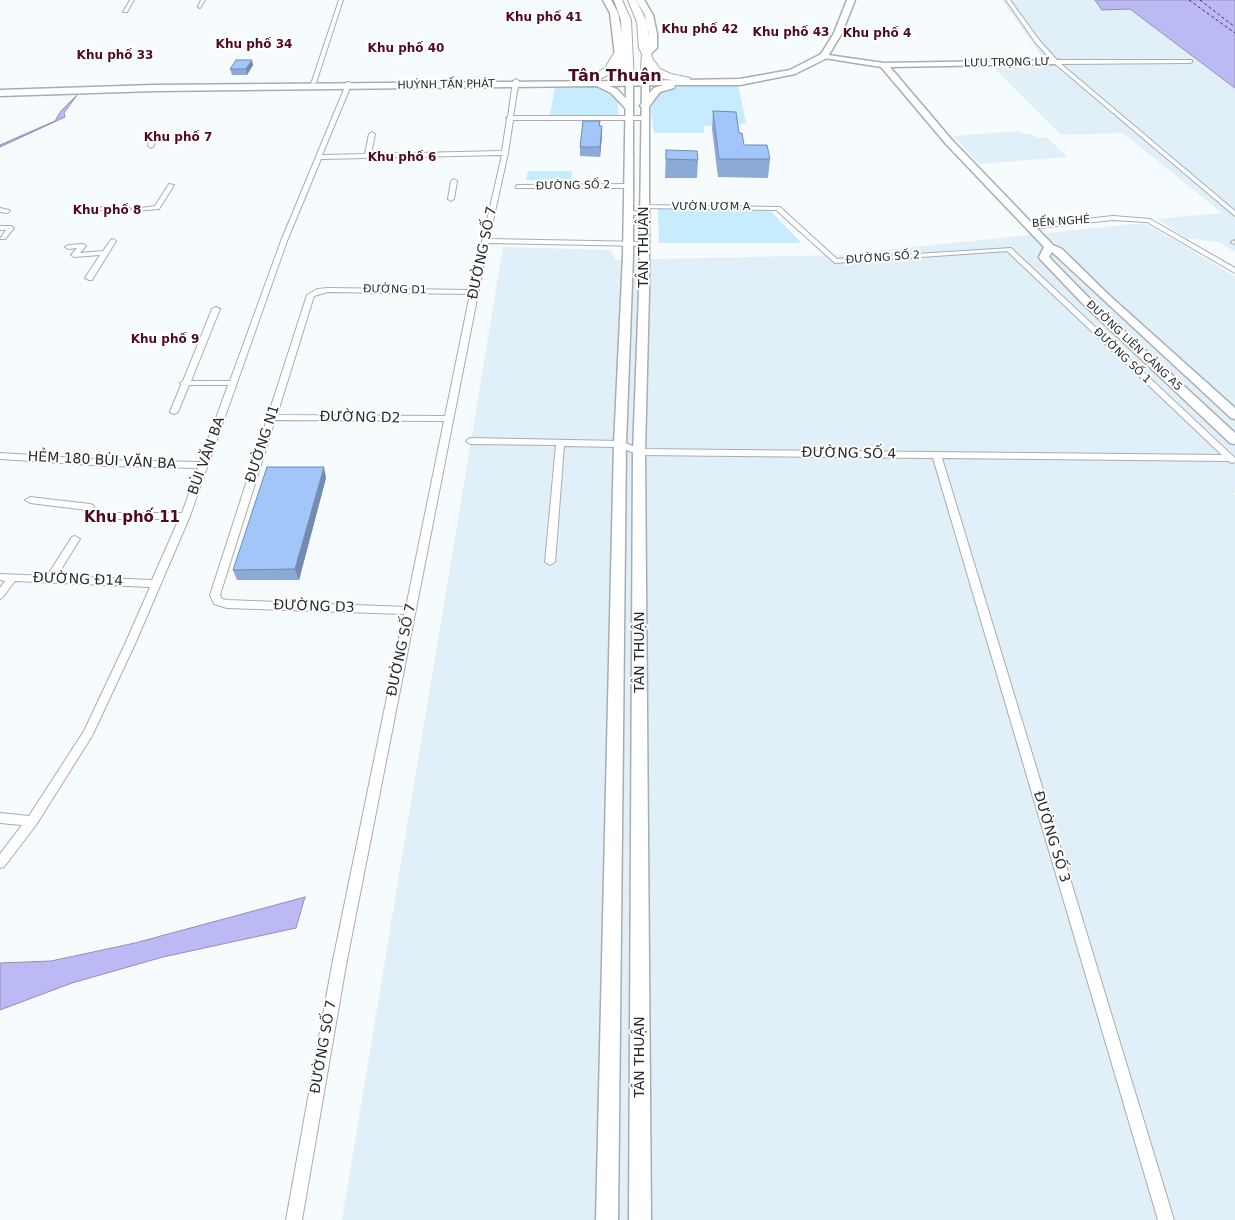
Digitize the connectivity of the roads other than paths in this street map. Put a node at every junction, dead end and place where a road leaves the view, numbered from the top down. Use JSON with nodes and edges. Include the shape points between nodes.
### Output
{"nodes":[{"id":1,"x":132,"y":0,"type":"edge"},
{"id":2,"x":203,"y":0,"type":"edge"},
{"id":3,"x":341,"y":0,"type":"edge"},
{"id":4,"x":607,"y":0,"type":"edge"},
{"id":5,"x":618,"y":0,"type":"edge"},
{"id":6,"x":632,"y":0,"type":"edge"},
{"id":7,"x":640,"y":0,"type":"edge"},
{"id":8,"x":846,"y":0,"type":"edge"},
{"id":9,"x":851,"y":0,"type":"edge"},
{"id":10,"x":1008,"y":0,"type":"edge"},
{"id":11,"x":200,"y":7,"type":"dead end"},
{"id":12,"x":125,"y":11,"type":"dead end"},
{"id":13,"x":618,"y":34,"type":"junction"},
{"id":14,"x":627,"y":40,"type":"junction"},
{"id":15,"x":823,"y":51,"type":"junction"},
{"id":16,"x":647,"y":56,"type":"junction"},
{"id":17,"x":619,"y":57,"type":"junction"},
{"id":18,"x":1190,"y":61,"type":"dead end"},
{"id":19,"x":1056,"y":62,"type":"junction"},
{"id":20,"x":884,"y":65,"type":"junction"},
{"id":21,"x":626,"y":82,"type":"junction"},
{"id":22,"x":645,"y":82,"type":"junction"},
{"id":23,"x":684,"y":82,"type":"junction"},
{"id":24,"x":313,"y":83,"type":"junction"},
{"id":25,"x":515,"y":83,"type":"junction"},
{"id":26,"x":591,"y":83,"type":"junction"},
{"id":27,"x":349,"y":85,"type":"junction"},
{"id":28,"x":155,"y":86,"type":"junction"},
{"id":29,"x":0,"y":91,"type":"edge"},
{"id":30,"x":637,"y":112,"type":"junction"},
{"id":31,"x":509,"y":118,"type":"junction"},
{"id":32,"x":372,"y":134,"type":"dead end"},
{"id":33,"x":153,"y":137,"type":"dead end"},
{"id":34,"x":151,"y":146,"type":"dead end"},
{"id":35,"x":505,"y":153,"type":"junction"},
{"id":36,"x":368,"y":156,"type":"junction"},
{"id":37,"x":320,"y":157,"type":"junction"},
{"id":38,"x":454,"y":181,"type":"dead end"},
{"id":39,"x":171,"y":185,"type":"dead end"},
{"id":40,"x":628,"y":186,"type":"junction"},
{"id":41,"x":518,"y":187,"type":"dead end"},
{"id":42,"x":451,"y":199,"type":"dead end"},
{"id":43,"x":102,"y":208,"type":"dead end"},
{"id":44,"x":778,"y":208,"type":"joint"},
{"id":45,"x":128,"y":209,"type":"dead end"},
{"id":46,"x":137,"y":210,"type":"dead end"},
{"id":47,"x":639,"y":211,"type":"junction"},
{"id":48,"x":1235,"y":214,"type":"edge"},
{"id":49,"x":1029,"y":227,"type":"junction"},
{"id":50,"x":0,"y":228,"type":"edge"},
{"id":51,"x":3,"y":238,"type":"dead end"},
{"id":52,"x":113,"y":241,"type":"dead end"},
{"id":53,"x":484,"y":242,"type":"junction"},
{"id":54,"x":628,"y":244,"type":"junction"},
{"id":55,"x":644,"y":244,"type":"junction"},
{"id":56,"x":68,"y":247,"type":"dead end"},
{"id":57,"x":1049,"y":247,"type":"junction"},
{"id":58,"x":1009,"y":248,"type":"joint"},
{"id":59,"x":104,"y":253,"type":"junction"},
{"id":60,"x":1235,"y":271,"type":"edge"},
{"id":61,"x":89,"y":278,"type":"dead end"},
{"id":62,"x":317,"y":291,"type":"joint"},
{"id":63,"x":474,"y":292,"type":"junction"},
{"id":64,"x":216,"y":310,"type":"dead end"},
{"id":65,"x":1164,"y":349,"type":"junction"},
{"id":66,"x":1140,"y":353,"type":"junction"},
{"id":67,"x":233,"y":382,"type":"junction"},
{"id":68,"x":184,"y":383,"type":"junction"},
{"id":69,"x":174,"y":412,"type":"dead end"},
{"id":70,"x":1235,"y":415,"type":"edge"},
{"id":71,"x":272,"y":417,"type":"junction"},
{"id":72,"x":449,"y":419,"type":"junction"},
{"id":73,"x":1235,"y":440,"type":"edge"},
{"id":74,"x":470,"y":441,"type":"dead end"},
{"id":75,"x":620,"y":444,"type":"junction"},
{"id":76,"x":560,"y":448,"type":"junction"},
{"id":77,"x":640,"y":452,"type":"junction"},
{"id":78,"x":937,"y":455,"type":"junction"},
{"id":79,"x":0,"y":456,"type":"edge"},
{"id":80,"x":1233,"y":461,"type":"edge"},
{"id":81,"x":204,"y":465,"type":"junction"},
{"id":82,"x":30,"y":500,"type":"dead end"},
{"id":83,"x":185,"y":516,"type":"junction"},
{"id":84,"x":75,"y":540,"type":"dead end"},
{"id":85,"x":550,"y":562,"type":"dead end"},
{"id":86,"x":618,"y":570,"type":"junction"},
{"id":87,"x":640,"y":571,"type":"junction"},
{"id":88,"x":0,"y":577,"type":"edge"},
{"id":89,"x":12,"y":578,"type":"junction"},
{"id":90,"x":50,"y":579,"type":"junction"},
{"id":91,"x":156,"y":584,"type":"junction"},
{"id":92,"x":0,"y":595,"type":"edge"},
{"id":93,"x":218,"y":601,"type":"joint"},
{"id":94,"x":410,"y":610,"type":"junction"},
{"id":95,"x":0,"y":818,"type":"edge"},
{"id":96,"x":32,"y":821,"type":"junction"},
{"id":97,"x":0,"y":863,"type":"edge"},
{"id":98,"x":294,"y":1220,"type":"edge"},
{"id":99,"x":607,"y":1220,"type":"edge"},
{"id":100,"x":640,"y":1220,"type":"edge"},
{"id":101,"x":1166,"y":1220,"type":"edge"}],
"edges":[{"from":1,"to":12,"type":"street"},
{"from":2,"to":11,"type":"street"},
{"from":3,"to":24,"type":"street"},
{"from":4,"to":13,"type":"main road","via":[[614,13]]},
{"from":5,"to":14,"type":"highway","via":[[626,20]]},
{"from":6,"to":16,"type":"highway","via":[[642,22]]},
{"from":7,"to":16,"type":"main road","via":[[649,15],[653,34],[652,48]]},
{"from":8,"to":15,"type":"main road"},
{"from":9,"to":15,"type":"main road","via":[[838,33]]},
{"from":10,"to":19,"type":"street"},
{"from":13,"to":14,"type":"highway"},
{"from":13,"to":17,"type":"main road"},
{"from":14,"to":17,"type":"highway"},
{"from":14,"to":21,"type":"highway"},
{"from":15,"to":20,"type":"street","name":"LƯU TRỌNG LƯ"},
{"from":15,"to":23,"type":"main road","name":"HUỲNH TẤN PHÁT","via":[[792,72],[774,77],[740,82]]},
{"from":16,"to":22,"type":"highway"},
{"from":16,"to":23,"type":"highway","via":[[656,71]]},
{"from":17,"to":21,"type":"main road"},
{"from":17,"to":26,"type":"highway"},
{"from":18,"to":19,"type":"street","name":"LƯU TRỌNG LƯ"},
{"from":19,"to":20,"type":"street","name":"LƯU TRỌNG LƯ"},
{"from":19,"to":48,"type":"street"},
{"from":20,"to":49,"type":"street","name":"BẾN NGHÉ","via":[[949,142]]},
{"from":21,"to":22,"type":"main road","name":"HUỲNH TẤN PHÁT"},
{"from":21,"to":26,"type":"main road","name":"HUỲNH TẤN PHÁT"},
{"from":21,"to":30,"type":"street","name":"TÂN THUẬN"},
{"from":22,"to":23,"type":"main road","name":"HUỲNH TẤN PHÁT"},
{"from":22,"to":30,"type":"street","name":"TÂN THUẬN"},
{"from":23,"to":30,"type":"main road","via":[[657,90]]},
{"from":24,"to":27,"type":"main road","name":"HUỲNH TẤN PHÁT"},
{"from":24,"to":28,"type":"main road","name":"HUỲNH TẤN PHÁT"},
{"from":25,"to":26,"type":"main road","name":"HUỲNH TẤN PHÁT"},
{"from":25,"to":27,"type":"main road","name":"HUỲNH TẤN PHÁT"},
{"from":25,"to":31,"type":"street","name":"ĐƯỜNG SỐ 7"},
{"from":26,"to":30,"type":"main road","via":[[614,91]]},
{"from":27,"to":28,"type":"main road","name":"HUỲNH TẤN PHÁT"},
{"from":27,"to":37,"type":"street","name":"BÙI VĂN BA"},
{"from":28,"to":29,"type":"main road","name":"HUỲNH TẤN PHÁT"},
{"from":30,"to":31,"type":"street"},
{"from":30,"to":40,"type":"street","name":"TÂN THUẬN"},
{"from":30,"to":47,"type":"street","name":"TÂN THUẬN"},
{"from":31,"to":35,"type":"street","name":"ĐƯỜNG SỐ 7"},
{"from":32,"to":36,"type":"street"},
{"from":33,"to":34,"type":"street"},
{"from":35,"to":36,"type":"street"},
{"from":35,"to":53,"type":"street","name":"ĐƯỜNG SỐ 7"},
{"from":36,"to":37,"type":"street"},
{"from":37,"to":67,"type":"street","name":"BÙI VĂN BA","via":[[284,241]]},
{"from":38,"to":42,"type":"street"},
{"from":39,"to":46,"type":"street","via":[[157,208]]},
{"from":40,"to":41,"type":"street","name":"ĐƯỜNG SỐ 2"},
{"from":40,"to":47,"type":"street","name":"TÂN THUẬN"},
{"from":43,"to":45,"type":"street"},
{"from":44,"to":47,"type":"street","name":"VƯỜN ƯƠM A"},
{"from":44,"to":58,"type":"street","name":"ĐƯỜNG SỐ 2","via":[[835,261]]},
{"from":47,"to":54,"type":"street","name":"TÂN THUẬN"},
{"from":47,"to":55,"type":"street","name":"TÂN THUẬN"},
{"from":49,"to":57,"type":"street","name":"ĐƯỜNG LIÊN CẢNG A5"},
{"from":49,"to":60,"type":"street","name":"BẾN NGHÉ","via":[[1113,218],[1148,220]]},
{"from":50,"to":51,"type":"street","via":[[11,228]]},
{"from":52,"to":59,"type":"street"},
{"from":53,"to":54,"type":"street"},
{"from":53,"to":63,"type":"street","name":"ĐƯỜNG SỐ 7"},
{"from":54,"to":55,"type":"street"},
{"from":54,"to":75,"type":"street","name":"TÂN THUẬN"},
{"from":55,"to":77,"type":"street","name":"TÂN THUẬN"},
{"from":56,"to":59,"type":"street","via":[[82,246],[74,255]]},
{"from":57,"to":65,"type":"street","name":"ĐƯỜNG LIÊN CẢNG A5","via":[[1058,250]]},
{"from":57,"to":66,"type":"street","name":"ĐƯỜNG LIÊN CẢNG A5","via":[[1044,257]]},
{"from":58,"to":80,"type":"street","name":"ĐƯỜNG SỐ 1"},
{"from":59,"to":61,"type":"street"},
{"from":62,"to":63,"type":"street","name":"ĐƯỜNG D1"},
{"from":62,"to":71,"type":"street","name":"ĐƯỜNG N1","via":[[309,297]]},
{"from":63,"to":72,"type":"street","name":"ĐƯỜNG SỐ 7"},
{"from":64,"to":68,"type":"street"},
{"from":65,"to":66,"type":"street"},
{"from":65,"to":70,"type":"street","name":"ĐƯỜNG LIÊN CẢNG A5"},
{"from":66,"to":73,"type":"street","name":"ĐƯỜNG LIÊN CẢNG A5"},
{"from":67,"to":68,"type":"street"},
{"from":67,"to":81,"type":"street","name":"BÙI VĂN BA"},
{"from":68,"to":69,"type":"street"},
{"from":71,"to":72,"type":"street","name":"ĐƯỜNG D2"},
{"from":71,"to":93,"type":"street","name":"ĐƯỜNG N1","via":[[216,592]]},
{"from":72,"to":94,"type":"street","name":"ĐƯỜNG SỐ 7"},
{"from":74,"to":76,"type":"street","name":"ĐƯỜNG SỐ 4"},
{"from":75,"to":76,"type":"street","name":"ĐƯỜNG SỐ 4"},
{"from":75,"to":77,"type":"street","name":"ĐƯỜNG SỐ 4"},
{"from":75,"to":86,"type":"street","name":"TÂN THUẬN"},
{"from":76,"to":85,"type":"street"},
{"from":77,"to":78,"type":"street","name":"ĐƯỜNG SỐ 4"},
{"from":77,"to":87,"type":"street","name":"TÂN THUẬN"},
{"from":78,"to":80,"type":"street","name":"ĐƯỜNG SỐ 4"},
{"from":78,"to":101,"type":"street","name":"ĐƯỜNG SỐ 3"},
{"from":79,"to":81,"type":"street","name":"HẺM 180 BÙI VĂN BA","via":[[108,464]]},
{"from":81,"to":83,"type":"street","name":"BÙI VĂN BA"},
{"from":82,"to":83,"type":"street","via":[[90,507],[94,516]]},
{"from":83,"to":91,"type":"street","name":"BÙI VĂN BA"},
{"from":84,"to":90,"type":"street"},
{"from":86,"to":87,"type":"street"},
{"from":86,"to":99,"type":"street","name":"TÂN THUẬN"},
{"from":87,"to":100,"type":"street","name":"TÂN THUẬN"},
{"from":88,"to":89,"type":"street","name":"ĐƯỜNG Đ14"},
{"from":89,"to":90,"type":"street","name":"ĐƯỜNG Đ14"},
{"from":89,"to":92,"type":"street"},
{"from":90,"to":91,"type":"street","name":"ĐƯỜNG Đ14"},
{"from":91,"to":96,"type":"street","name":"BÙI VĂN BA","via":[[88,733]]},
{"from":93,"to":94,"type":"street","name":"ĐƯỜNG D3","via":[[227,604]]},
{"from":94,"to":98,"type":"street","name":"ĐƯỜNG SỐ 7","via":[[339,965]]},
{"from":95,"to":96,"type":"street"},
{"from":96,"to":97,"type":"street","name":"BÙI VĂN BA"}]}
